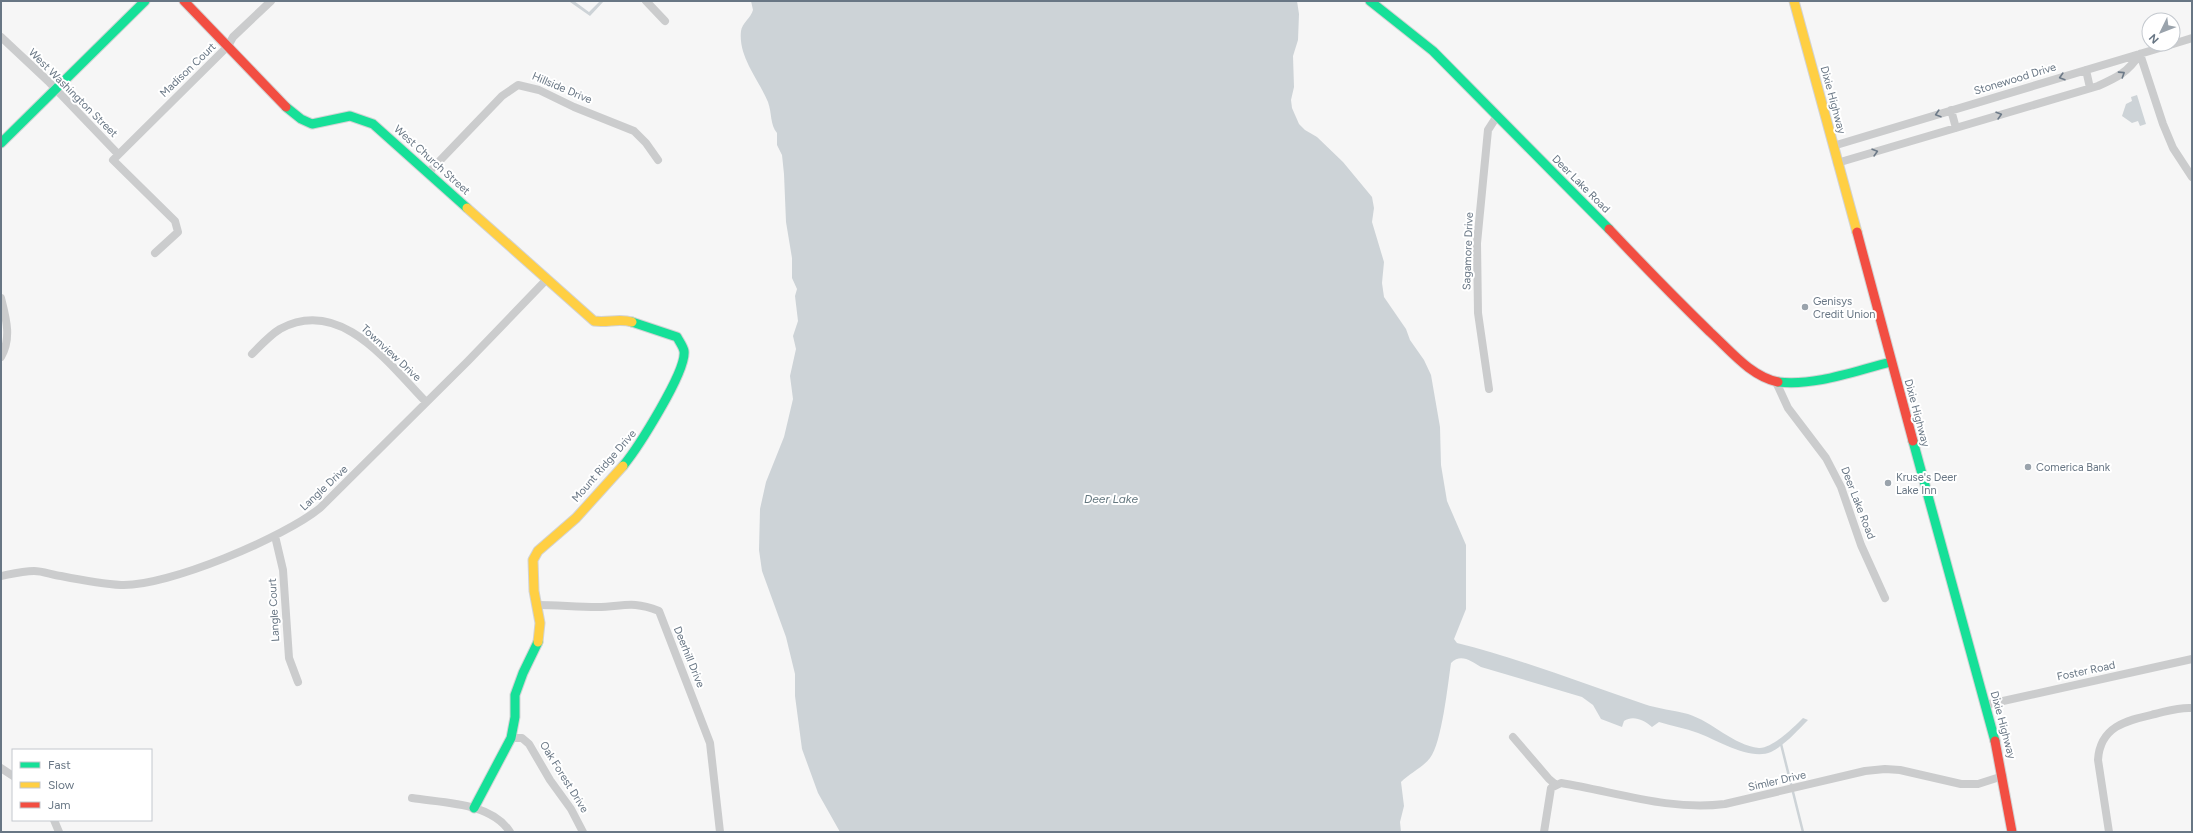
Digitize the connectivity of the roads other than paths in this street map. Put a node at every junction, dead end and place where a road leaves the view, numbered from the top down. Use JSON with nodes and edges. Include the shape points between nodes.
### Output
{"nodes":[{"id":1,"x":145,"y":1,"type":"edge"},
{"id":2,"x":184,"y":1,"type":"edge"},
{"id":3,"x":271,"y":1,"type":"edge"},
{"id":4,"x":646,"y":1,"type":"edge"},
{"id":5,"x":1370,"y":1,"type":"edge"},
{"id":6,"x":1794,"y":1,"type":"edge"},
{"id":7,"x":665,"y":21,"type":"dead end"},
{"id":8,"x":1,"y":37,"type":"edge"},
{"id":9,"x":2192,"y":38,"type":"edge"},
{"id":10,"x":2181,"y":41,"type":"edge"},
{"id":11,"x":228,"y":46,"type":"junction"},
{"id":12,"x":2147,"y":52,"type":"edge"},
{"id":13,"x":2140,"y":54,"type":"junction"},
{"id":14,"x":2086,"y":70,"type":"junction"},
{"id":15,"x":2090,"y":88,"type":"junction"},
{"id":16,"x":56,"y":90,"type":"junction"},
{"id":17,"x":1951,"y":110,"type":"junction"},
{"id":18,"x":1497,"y":116,"type":"junction"},
{"id":19,"x":1956,"y":128,"type":"junction"},
{"id":20,"x":1,"y":143,"type":"edge"},
{"id":21,"x":1833,"y":146,"type":"junction"},
{"id":22,"x":117,"y":154,"type":"junction"},
{"id":23,"x":658,"y":160,"type":"dead end"},
{"id":24,"x":1837,"y":163,"type":"junction"},
{"id":25,"x":428,"y":173,"type":"junction"},
{"id":26,"x":2192,"y":177,"type":"edge"},
{"id":27,"x":155,"y":253,"type":"dead end"},
{"id":28,"x":547,"y":278,"type":"junction"},
{"id":29,"x":1,"y":298,"type":"edge"},
{"id":30,"x":672,"y":334,"type":"joint"},
{"id":31,"x":252,"y":354,"type":"dead end"},
{"id":32,"x":1,"y":357,"type":"edge"},
{"id":33,"x":1891,"y":362,"type":"junction"},
{"id":34,"x":1776,"y":382,"type":"junction"},
{"id":35,"x":1489,"y":389,"type":"dead end"},
{"id":36,"x":426,"y":402,"type":"junction"},
{"id":37,"x":275,"y":536,"type":"junction"},
{"id":38,"x":1,"y":576,"type":"edge"},
{"id":39,"x":1885,"y":598,"type":"dead end"},
{"id":40,"x":537,"y":605,"type":"junction"},
{"id":41,"x":2192,"y":660,"type":"edge"},
{"id":42,"x":298,"y":682,"type":"dead end"},
{"id":43,"x":1985,"y":705,"type":"junction"},
{"id":44,"x":2192,"y":708,"type":"edge"},
{"id":45,"x":511,"y":738,"type":"junction"},
{"id":46,"x":1513,"y":738,"type":"dead end"},
{"id":47,"x":1,"y":768,"type":"edge"},
{"id":48,"x":12,"y":775,"type":"edge"},
{"id":49,"x":2003,"y":776,"type":"junction"},
{"id":50,"x":1555,"y":784,"type":"junction"},
{"id":51,"x":412,"y":798,"type":"dead end"},
{"id":52,"x":474,"y":808,"type":"junction"},
{"id":53,"x":54,"y":821,"type":"edge"},
{"id":54,"x":59,"y":832,"type":"edge"},
{"id":55,"x":510,"y":832,"type":"edge"},
{"id":56,"x":583,"y":832,"type":"edge"},
{"id":57,"x":720,"y":832,"type":"edge"},
{"id":58,"x":1544,"y":832,"type":"edge"},
{"id":59,"x":2012,"y":832,"type":"edge"},
{"id":60,"x":2109,"y":832,"type":"edge"}],
"edges":[{"from":1,"to":16,"type":"street"},
{"from":2,"to":11,"type":"street","name":"West Church Street"},
{"from":3,"to":11,"type":"street","name":"Madison Court","via":[[233,37]]},
{"from":4,"to":7,"type":"street"},
{"from":5,"to":18,"type":"street","name":"Deer Lake Road","via":[[1433,51]]},
{"from":6,"to":21,"type":"street","name":"Dixie Highway"},
{"from":8,"to":16,"type":"street","name":"West Washington Street"},
{"from":9,"to":10,"type":"street","name":"Stonewood Drive"},
{"from":11,"to":22,"type":"street","name":"Madison Court"},
{"from":11,"to":25,"type":"street","name":"West Church Street","via":[[300,119],[312,124],[350,116],[363,119],[387,135]]},
{"from":12,"to":13,"type":"street","name":"Stonewood Drive"},
{"from":13,"to":14,"type":"street","name":"Stonewood Drive"},
{"from":15,"to":13,"type":"street","one_way":true,"via":[[2121,75],[2132,67]]},
{"from":13,"to":26,"type":"street","via":[[2163,124]]},
{"from":14,"to":15,"type":"street"},
{"from":14,"to":17,"type":"street","name":"Stonewood Drive","one_way":true},
{"from":19,"to":15,"type":"street","one_way":true},
{"from":16,"to":20,"type":"street"},
{"from":16,"to":22,"type":"street","name":"West Washington Street"},
{"from":17,"to":19,"type":"street"},
{"from":17,"to":21,"type":"street","name":"Stonewood Drive","one_way":true},
{"from":18,"to":34,"type":"street","name":"Deer Lake Road","via":[[1702,324],[1743,363],[1758,374]]},
{"from":18,"to":35,"type":"street","name":"Sagamore Drive","via":[[1488,130],[1478,243],[1478,313]]},
{"from":24,"to":19,"type":"street","one_way":true},
{"from":21,"to":24,"type":"street","name":"Dixie Highway"},
{"from":22,"to":27,"type":"street","name":"West Washington Street","via":[[113,160],[175,221],[178,232]]},
{"from":23,"to":25,"type":"street","name":"Hillside Drive","via":[[634,131],[539,90],[518,84],[502,96]]},
{"from":24,"to":33,"type":"street","name":"Dixie Highway"},
{"from":25,"to":28,"type":"street","name":"West Church Street"},
{"from":28,"to":30,"type":"street","name":"West Church Street","via":[[594,321],[607,323],[626,320]]},
{"from":28,"to":36,"type":"street","name":"Langle Drive"},
{"from":29,"to":32,"type":"street","via":[[8,328],[5,350]]},
{"from":30,"to":40,"type":"street","name":"Mount Ridge Drive","via":[[677,337],[684,351],[682,365],[645,438],[576,518],[538,551],[533,560]]},
{"from":31,"to":36,"type":"street","name":"Townview Drive","via":[[279,330],[299,322],[335,323],[362,338]]},
{"from":33,"to":34,"type":"street","name":"Deer Lake Road","via":[[1811,382]]},
{"from":33,"to":43,"type":"street","name":"Dixie Highway"},
{"from":34,"to":39,"type":"street","name":"Deer Lake Road","via":[[1788,408],[1826,458],[1841,488],[1861,546]]},
{"from":36,"to":37,"type":"street","name":"Langle Drive","via":[[320,508],[305,521]]},
{"from":37,"to":38,"type":"street","name":"Langle Drive","via":[[215,561],[140,583],[110,584],[34,571]]},
{"from":37,"to":42,"type":"street","name":"Langle Court","via":[[283,570],[289,658]]},
{"from":40,"to":45,"type":"street","via":[[540,624],[538,646],[523,673],[515,695],[515,717]]},
{"from":40,"to":57,"type":"street","name":"Deerhill Drive","via":[[598,607],[627,603],[658,611],[710,743]]},
{"from":41,"to":43,"type":"street","name":"Foster Road"},
{"from":43,"to":49,"type":"street","name":"Dixie Highway"},
{"from":44,"to":60,"type":"street","via":[[2130,719],[2118,724],[2109,734],[2102,745],[2098,760]]},
{"from":45,"to":52,"type":"street"},
{"from":45,"to":56,"type":"street","name":"Oak Forest Drive","via":[[522,738],[529,744]]},
{"from":46,"to":50,"type":"street"},
{"from":47,"to":48,"type":"street"},
{"from":49,"to":50,"type":"street","name":"Simler Drive","via":[[1978,784],[1961,784],[1885,769],[1865,771],[1706,807],[1674,806],[1580,786]]},
{"from":49,"to":59,"type":"street","name":"Dixie Highway"},
{"from":50,"to":58,"type":"street","via":[[1549,793]]},
{"from":51,"to":52,"type":"street"},
{"from":52,"to":55,"type":"street","via":[[498,820]]},
{"from":53,"to":54,"type":"street"}]}
